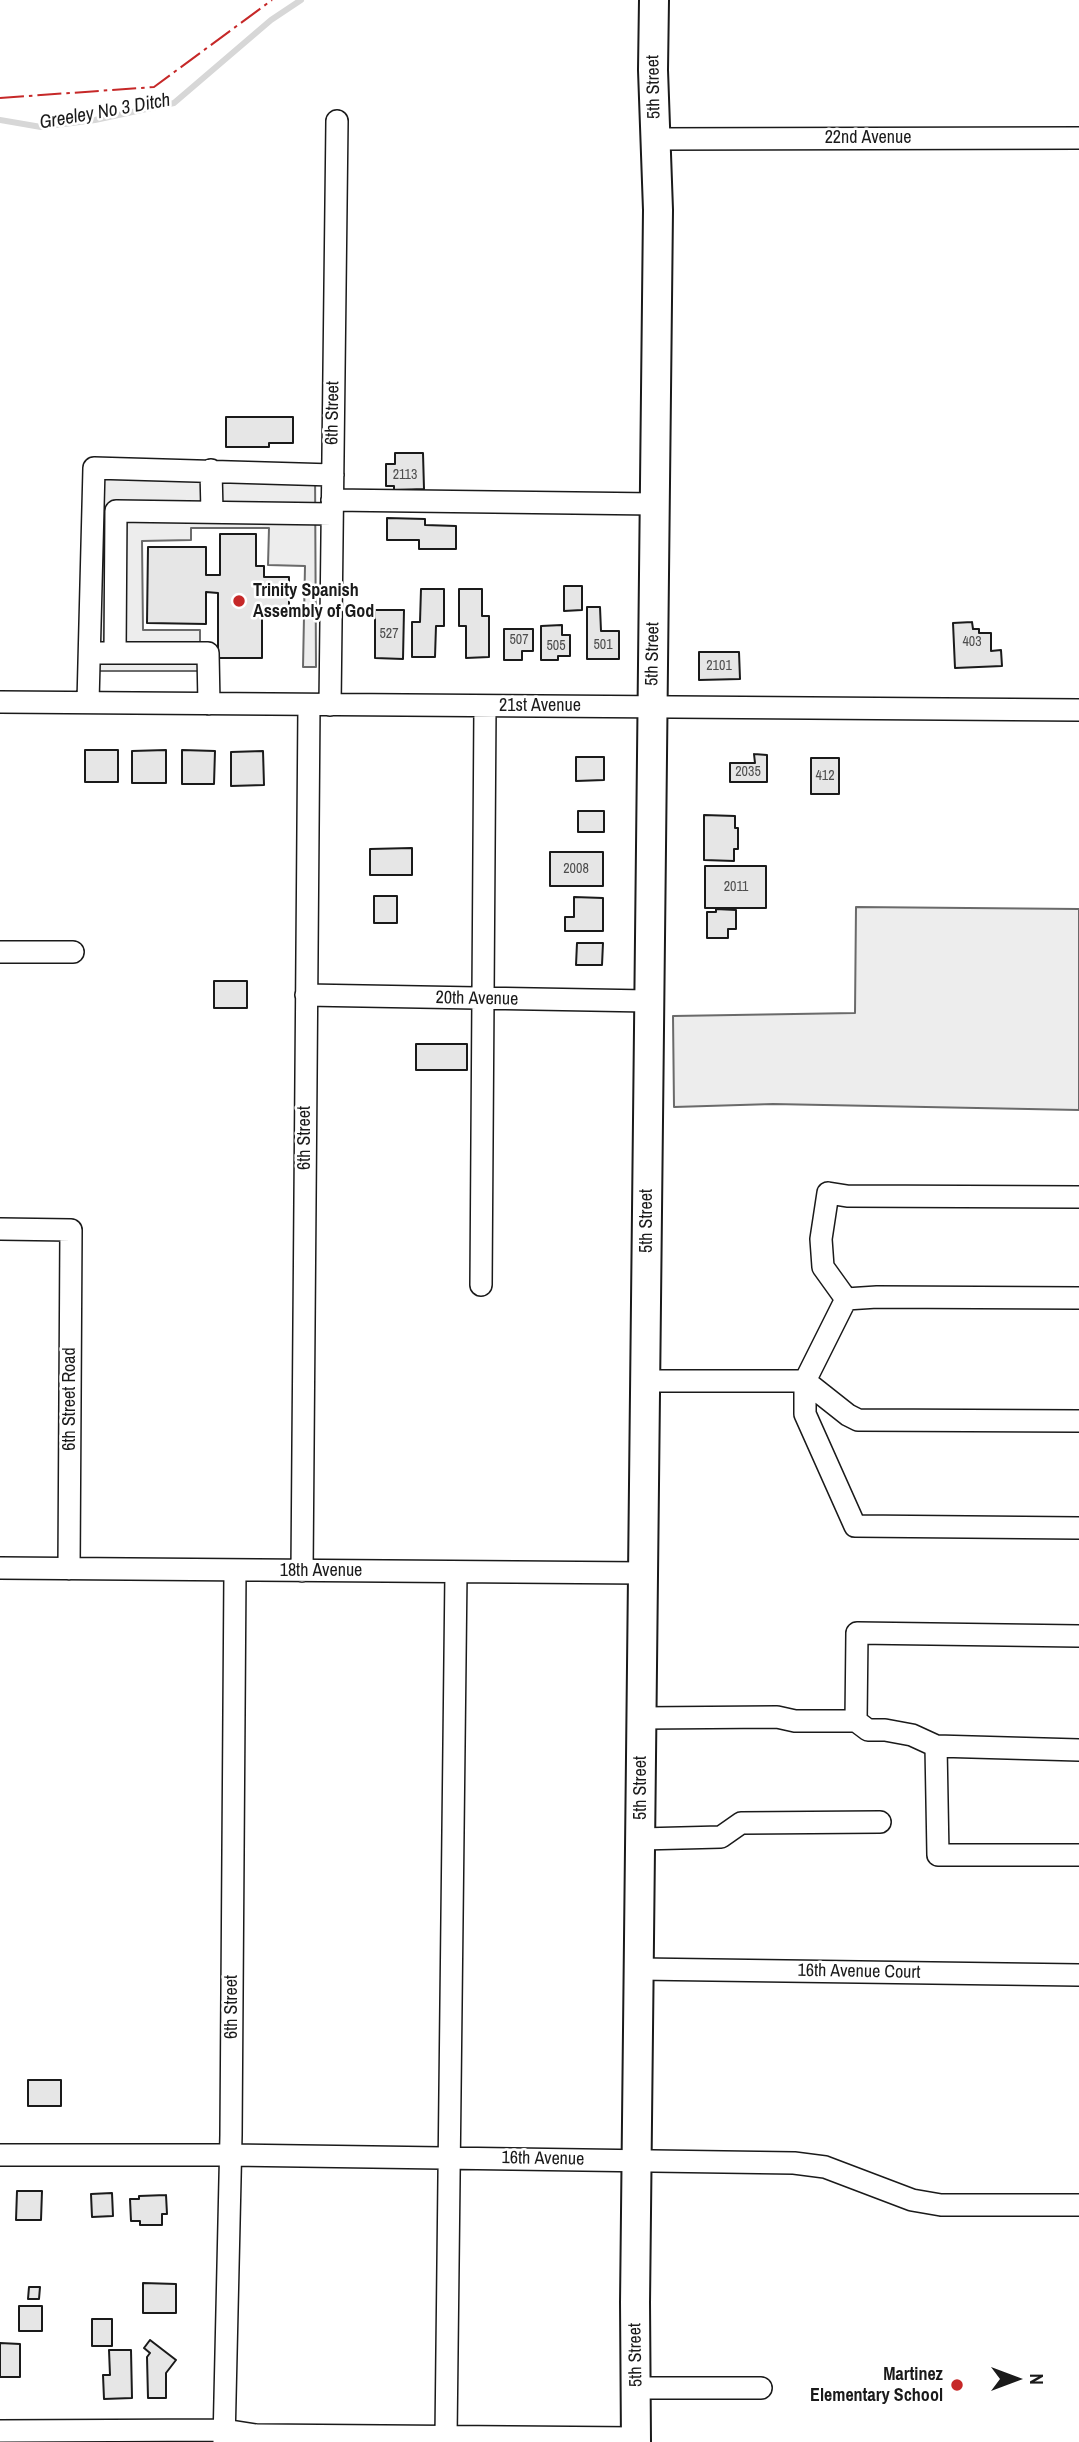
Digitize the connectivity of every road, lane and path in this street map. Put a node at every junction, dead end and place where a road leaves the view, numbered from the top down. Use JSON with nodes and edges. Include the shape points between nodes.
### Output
{"nodes":[{"id":1,"x":654,"y":0,"type":"edge"},
{"id":2,"x":337,"y":121,"type":"dead end"},
{"id":3,"x":1079,"y":138,"type":"edge"},
{"id":4,"x":656,"y":139,"type":"junction"},
{"id":5,"x":94,"y":468,"type":"junction"},
{"id":6,"x":211,"y":470,"type":"junction"},
{"id":7,"x":333,"y":475,"type":"junction"},
{"id":8,"x":655,"y":504,"type":"junction"},
{"id":9,"x":332,"y":507,"type":"junction"},
{"id":10,"x":116,"y":511,"type":"junction"},
{"id":11,"x":212,"y":512,"type":"junction"},
{"id":12,"x":90,"y":653,"type":"junction"},
{"id":13,"x":115,"y":653,"type":"junction"},
{"id":14,"x":0,"y":702,"type":"edge"},
{"id":15,"x":89,"y":702,"type":"junction"},
{"id":16,"x":209,"y":704,"type":"junction"},
{"id":17,"x":319,"y":705,"type":"junction"},
{"id":18,"x":485,"y":706,"type":"junction"},
{"id":19,"x":652,"y":707,"type":"junction"},
{"id":20,"x":1079,"y":710,"type":"edge"},
{"id":21,"x":0,"y":951,"type":"edge"},
{"id":22,"x":74,"y":952,"type":"dead end"},
{"id":23,"x":306,"y":995,"type":"junction"},
{"id":24,"x":482,"y":999,"type":"junction"},
{"id":25,"x":648,"y":1001,"type":"junction"},
{"id":26,"x":1079,"y":1196,"type":"edge"},
{"id":27,"x":0,"y":1229,"type":"edge"},
{"id":28,"x":481,"y":1285,"type":"dead end"},
{"id":29,"x":1079,"y":1298,"type":"edge"},
{"id":30,"x":846,"y":1299,"type":"junction"},
{"id":31,"x":646,"y":1381,"type":"junction"},
{"id":32,"x":805,"y":1381,"type":"junction"},
{"id":33,"x":1079,"y":1421,"type":"edge"},
{"id":34,"x":1079,"y":1528,"type":"edge"},
{"id":35,"x":0,"y":1568,"type":"edge"},
{"id":36,"x":69,"y":1569,"type":"junction"},
{"id":37,"x":235,"y":1571,"type":"junction"},
{"id":38,"x":302,"y":1571,"type":"junction"},
{"id":39,"x":456,"y":1572,"type":"junction"},
{"id":40,"x":643,"y":1573,"type":"junction"},
{"id":41,"x":1079,"y":1636,"type":"edge"},
{"id":42,"x":641,"y":1718,"type":"junction"},
{"id":43,"x":856,"y":1721,"type":"junction"},
{"id":44,"x":936,"y":1746,"type":"junction"},
{"id":45,"x":1079,"y":1750,"type":"edge"},
{"id":46,"x":880,"y":1822,"type":"dead end"},
{"id":47,"x":641,"y":1839,"type":"junction"},
{"id":48,"x":1079,"y":1855,"type":"edge"},
{"id":49,"x":639,"y":1969,"type":"junction"},
{"id":50,"x":1079,"y":1975,"type":"edge"},
{"id":51,"x":0,"y":2155,"type":"edge"},
{"id":52,"x":230,"y":2155,"type":"junction"},
{"id":53,"x":450,"y":2158,"type":"junction"},
{"id":54,"x":638,"y":2160,"type":"junction"},
{"id":55,"x":1079,"y":2205,"type":"edge"},
{"id":56,"x":636,"y":2388,"type":"junction"},
{"id":57,"x":761,"y":2388,"type":"dead end"},
{"id":58,"x":0,"y":2431,"type":"edge"},
{"id":59,"x":224,"y":2436,"type":"edge"},
{"id":60,"x":446,"y":2437,"type":"junction"},
{"id":61,"x":636,"y":2440,"type":"edge"}],
"edges":[{"from":1,"to":4,"type":"main road","name":"5th Street"},
{"from":2,"to":7,"type":"street","name":"6th Street"},
{"from":3,"to":4,"type":"street","name":"22nd Avenue"},
{"from":4,"to":8,"type":"main road","name":"5th Street"},
{"from":5,"to":6,"type":"street"},
{"from":5,"to":10,"type":"street"},
{"from":5,"to":12,"type":"street"},
{"from":6,"to":7,"type":"street"},
{"from":6,"to":11,"type":"street"},
{"from":7,"to":9,"type":"street","name":"6th Street"},
{"from":8,"to":9,"type":"street"},
{"from":8,"to":19,"type":"main road","name":"5th Street"},
{"from":9,"to":11,"type":"street"},
{"from":9,"to":17,"type":"street","name":"6th Street"},
{"from":10,"to":11,"type":"street"},
{"from":10,"to":13,"type":"street"},
{"from":12,"to":13,"type":"street"},
{"from":12,"to":15,"type":"street"},
{"from":13,"to":16,"type":"street","via":[[208,653]]},
{"from":14,"to":15,"type":"street","name":"21st Avenue"},
{"from":15,"to":16,"type":"street","name":"21st Avenue"},
{"from":16,"to":17,"type":"street","name":"21st Avenue"},
{"from":17,"to":18,"type":"street","name":"21st Avenue"},
{"from":17,"to":23,"type":"street","name":"6th Street"},
{"from":18,"to":19,"type":"street","name":"21st Avenue"},
{"from":18,"to":24,"type":"street"},
{"from":19,"to":20,"type":"street","name":"21st Avenue"},
{"from":19,"to":25,"type":"main road","name":"5th Street"},
{"from":21,"to":22,"type":"street"},
{"from":23,"to":24,"type":"street","name":"20th Avenue"},
{"from":23,"to":38,"type":"street","name":"6th Street"},
{"from":24,"to":25,"type":"street","name":"20th Avenue"},
{"from":24,"to":28,"type":"street"},
{"from":25,"to":31,"type":"main road","name":"5th Street"},
{"from":26,"to":30,"type":"street","via":[[828,1193],[821,1239],[823,1267]]},
{"from":27,"to":36,"type":"street","name":"6th Street Road","via":[[71,1230]]},
{"from":29,"to":30,"type":"street"},
{"from":30,"to":32,"type":"street"},
{"from":31,"to":32,"type":"street"},
{"from":31,"to":40,"type":"main road","name":"5th Street"},
{"from":32,"to":33,"type":"street","via":[[858,1420]]},
{"from":32,"to":34,"type":"street","via":[[805,1414],[855,1526]]},
{"from":35,"to":36,"type":"street","name":"18th Avenue"},
{"from":36,"to":37,"type":"street","name":"18th Avenue"},
{"from":37,"to":38,"type":"street","name":"18th Avenue"},
{"from":37,"to":52,"type":"street","name":"6th Street"},
{"from":38,"to":39,"type":"street","name":"18th Avenue"},
{"from":39,"to":40,"type":"street","name":"18th Avenue"},
{"from":39,"to":53,"type":"street"},
{"from":40,"to":42,"type":"main road","name":"5th Street"},
{"from":41,"to":43,"type":"street","via":[[857,1633]]},
{"from":42,"to":43,"type":"street"},
{"from":42,"to":47,"type":"main road","name":"5th Street"},
{"from":43,"to":44,"type":"street","via":[[868,1730],[912,1735]]},
{"from":44,"to":45,"type":"street"},
{"from":44,"to":48,"type":"street","via":[[938,1855]]},
{"from":46,"to":47,"type":"street","via":[[741,1824],[721,1837]]},
{"from":47,"to":49,"type":"main road","name":"5th Street"},
{"from":49,"to":50,"type":"street","name":"16th Avenue Court"},
{"from":49,"to":54,"type":"main road","name":"5th Street"},
{"from":51,"to":52,"type":"street","name":"16th Avenue"},
{"from":52,"to":53,"type":"street","name":"16th Avenue"},
{"from":52,"to":59,"type":"street","name":"6th Street"},
{"from":53,"to":54,"type":"street","name":"16th Avenue"},
{"from":53,"to":60,"type":"street"},
{"from":54,"to":55,"type":"street","name":"16th Avenue","via":[[825,2167],[912,2200],[932,2203]]},
{"from":54,"to":56,"type":"main road","name":"5th Street"},
{"from":56,"to":57,"type":"street"},
{"from":56,"to":61,"type":"main road","name":"5th Street"},
{"from":58,"to":59,"type":"street"},
{"from":59,"to":60,"type":"street"},
{"from":60,"to":61,"type":"street"}]}
